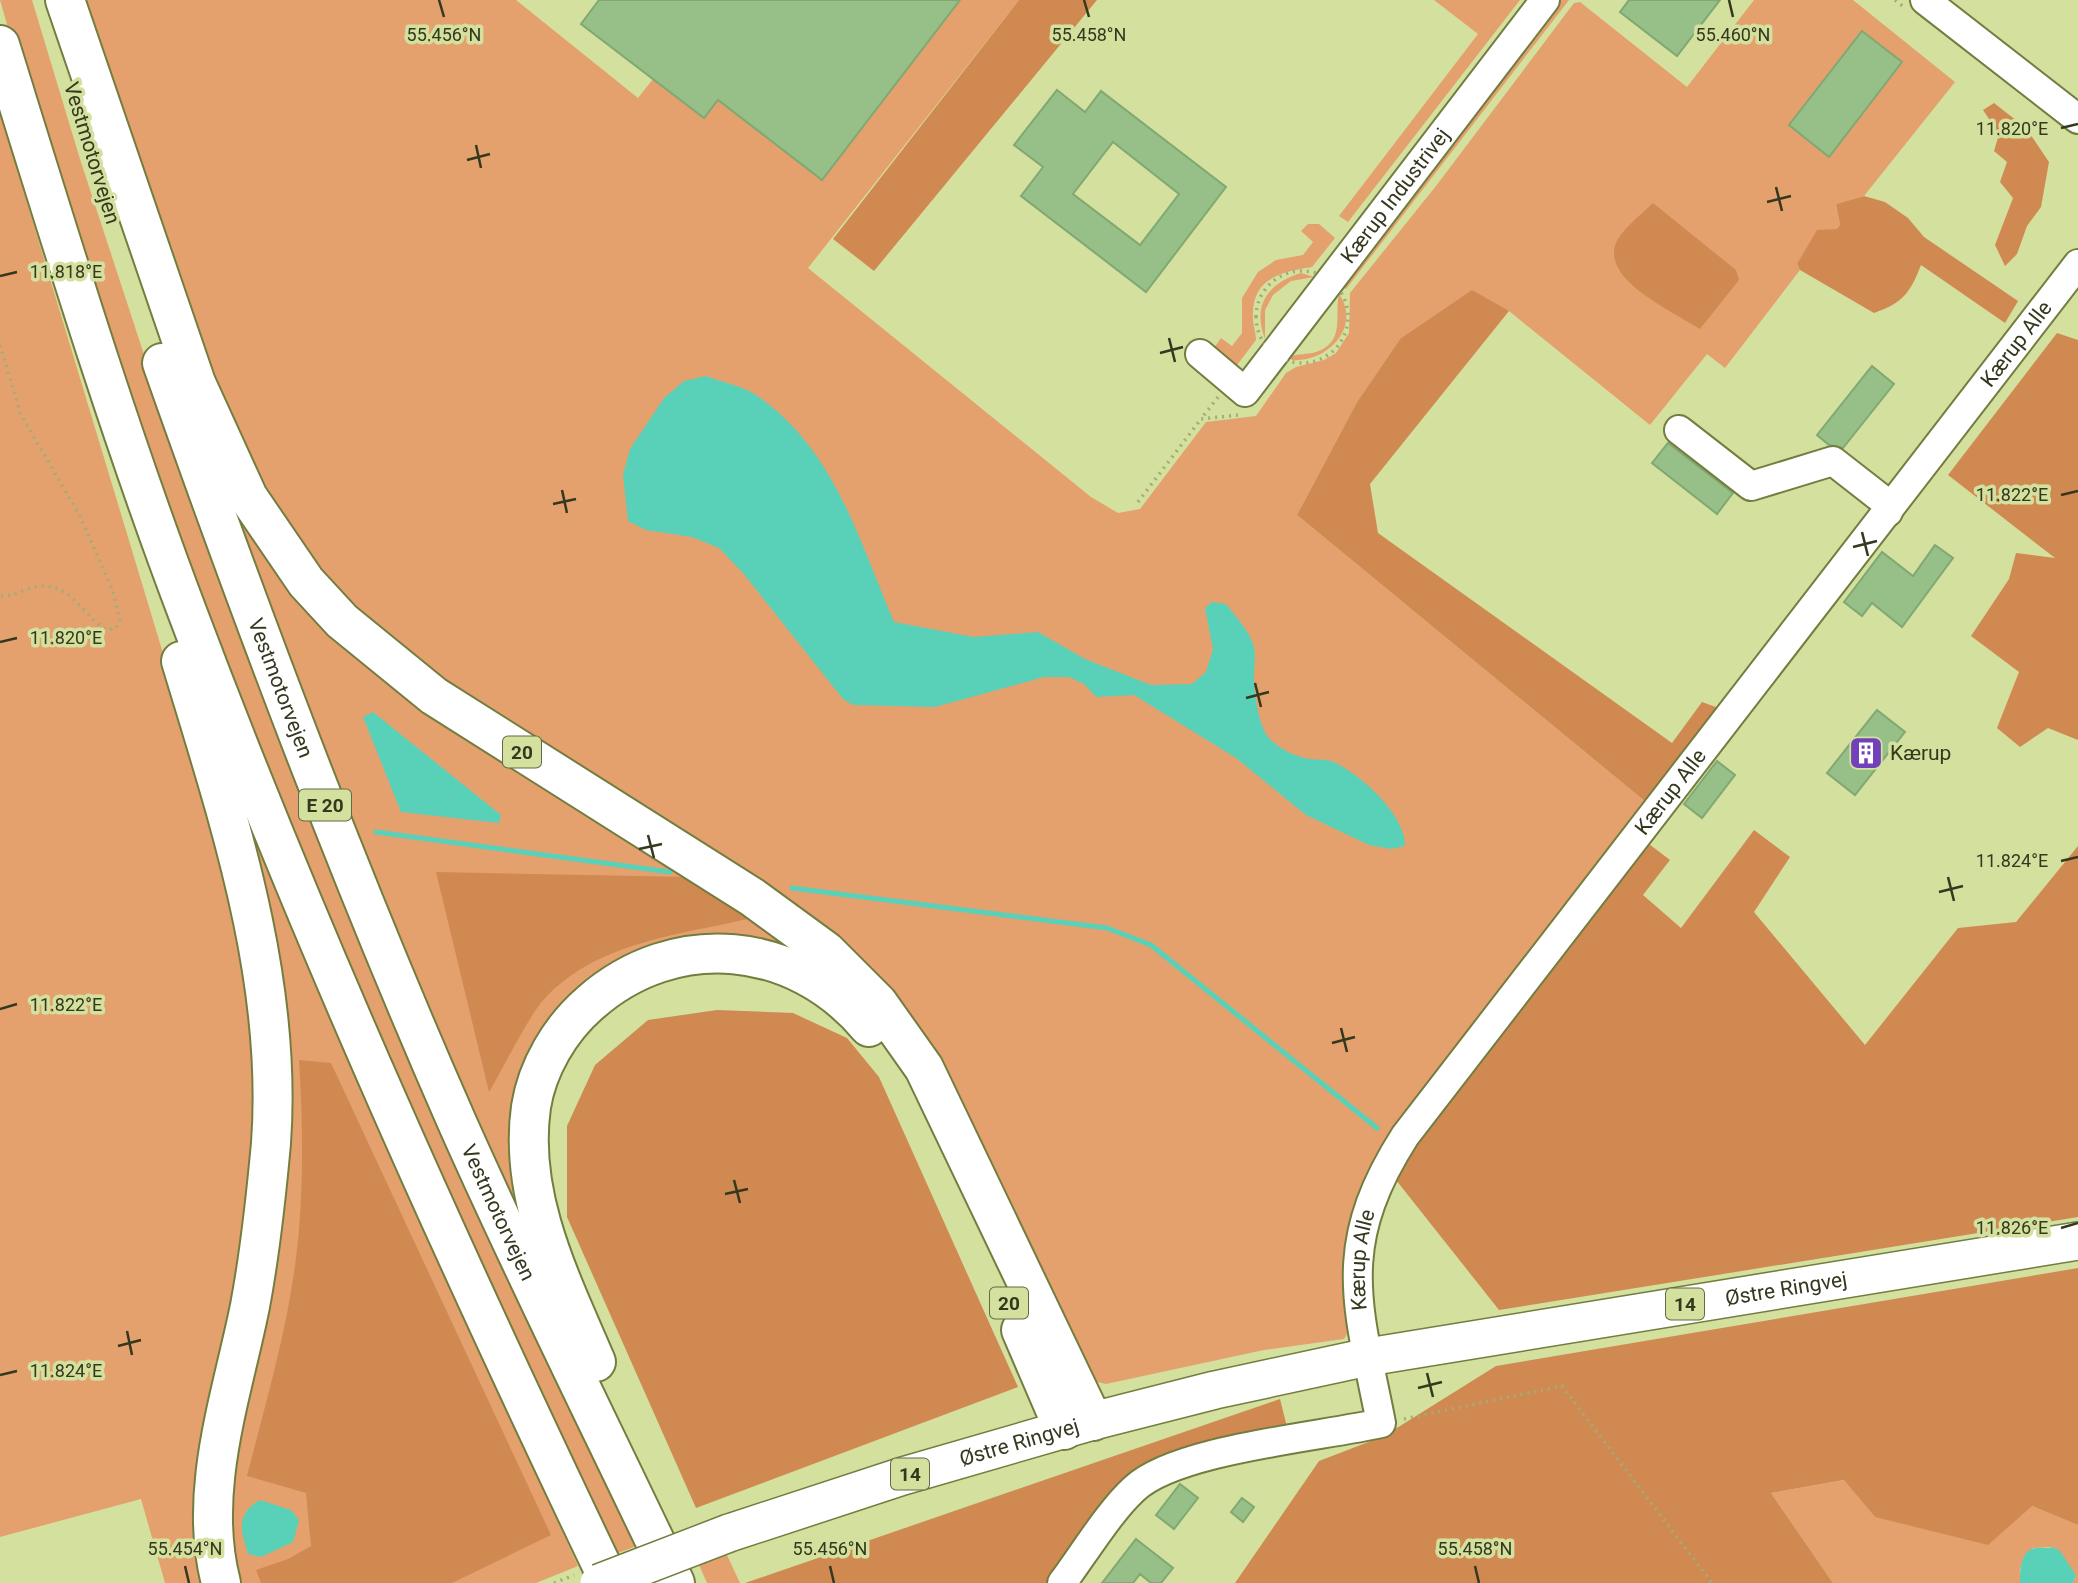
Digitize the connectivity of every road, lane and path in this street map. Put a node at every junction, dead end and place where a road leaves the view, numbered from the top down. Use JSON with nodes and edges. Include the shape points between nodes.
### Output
{"nodes":[{"id":1,"x":46,"y":0,"type":"edge"},
{"id":2,"x":65,"y":0,"type":"edge"},
{"id":3,"x":1545,"y":0,"type":"edge"},
{"id":4,"x":1925,"y":0,"type":"edge"},
{"id":5,"x":0,"y":44,"type":"edge"},
{"id":6,"x":2078,"y":119,"type":"edge"},
{"id":7,"x":2078,"y":264,"type":"edge"},
{"id":8,"x":80,"y":302,"type":"junction"},
{"id":9,"x":0,"y":345,"type":"edge"},
{"id":10,"x":1200,"y":354,"type":"dead end"},
{"id":11,"x":1201,"y":419,"type":"dead end"},
{"id":12,"x":1679,"y":430,"type":"dead end"},
{"id":13,"x":1138,"y":502,"type":"dead end"},
{"id":14,"x":1888,"y":512,"type":"junction"},
{"id":15,"x":0,"y":596,"type":"edge"},
{"id":16,"x":2078,"y":1241,"type":"edge"},
{"id":17,"x":1368,"y":1357,"type":"junction"},
{"id":18,"x":1381,"y":1423,"type":"junction"},
{"id":19,"x":1079,"y":1425,"type":"junction"},
{"id":20,"x":221,"y":1583,"type":"edge"},
{"id":21,"x":599,"y":1583,"type":"edge"},
{"id":22,"x":610,"y":1583,"type":"edge"},
{"id":23,"x":675,"y":1583,"type":"edge"},
{"id":24,"x":689,"y":1583,"type":"edge"},
{"id":25,"x":1062,"y":1583,"type":"edge"},
{"id":26,"x":1712,"y":1583,"type":"edge"}],
"edges":[{"from":1,"to":23,"type":"highway","name":"Vestmotorvejen","number":"E 20","via":[[134,284],[328,813],[456,1120]]},
{"from":2,"to":19,"type":"highway","number":"20","via":[[197,383],[228,457],[282,550],[342,621],[434,696],[752,897],[827,951],[860,982],[923,1068]]},
{"from":3,"to":10,"type":"street","name":"Kærup Industrivej","via":[[1244,392]]},
{"from":4,"to":6,"type":"street"},
{"from":5,"to":8,"type":"highway","number":"E 20"},
{"from":7,"to":14,"type":"street","name":"Kærup Alle"},
{"from":8,"to":20,"type":"highway","via":[[116,447],[237,852],[265,991],[271,1139],[259,1261],[217,1455],[213,1547]]},
{"from":8,"to":22,"type":"highway","number":"E 20","via":[[237,743],[370,1064]]},
{"from":9,"to":15,"type":"path","via":[[21,415],[80,516],[113,591],[120,621],[115,629],[105,629],[55,588],[41,586]]},
{"from":11,"to":13,"type":"path"},
{"from":12,"to":14,"type":"street","via":[[1751,486],[1833,461],[1883,500]]},
{"from":14,"to":17,"type":"street","name":"Kærup Alle","via":[[1388,1163],[1373,1193],[1358,1255],[1358,1317]]},
{"from":16,"to":17,"type":"main road","name":"Østre Ringvej","number":"14"},
{"from":17,"to":18,"type":"street"},
{"from":17,"to":19,"type":"main road","name":"Østre Ringvej","number":"14"},
{"from":18,"to":25,"type":"street","via":[[1190,1460],[1158,1471],[1133,1489]]},
{"from":18,"to":26,"type":"path","via":[[1562,1386]]},
{"from":19,"to":21,"type":"main road","name":"Østre Ringvej","number":"14","bridge":true,"via":[[902,1476],[729,1533]]},
{"from":19,"to":24,"type":"highway","number":"20","via":[[920,1106],[864,1021],[814,979],[777,962],[720,953],[656,962],[600,993],[561,1035],[537,1083],[529,1149],[535,1198],[556,1267]]}]}
